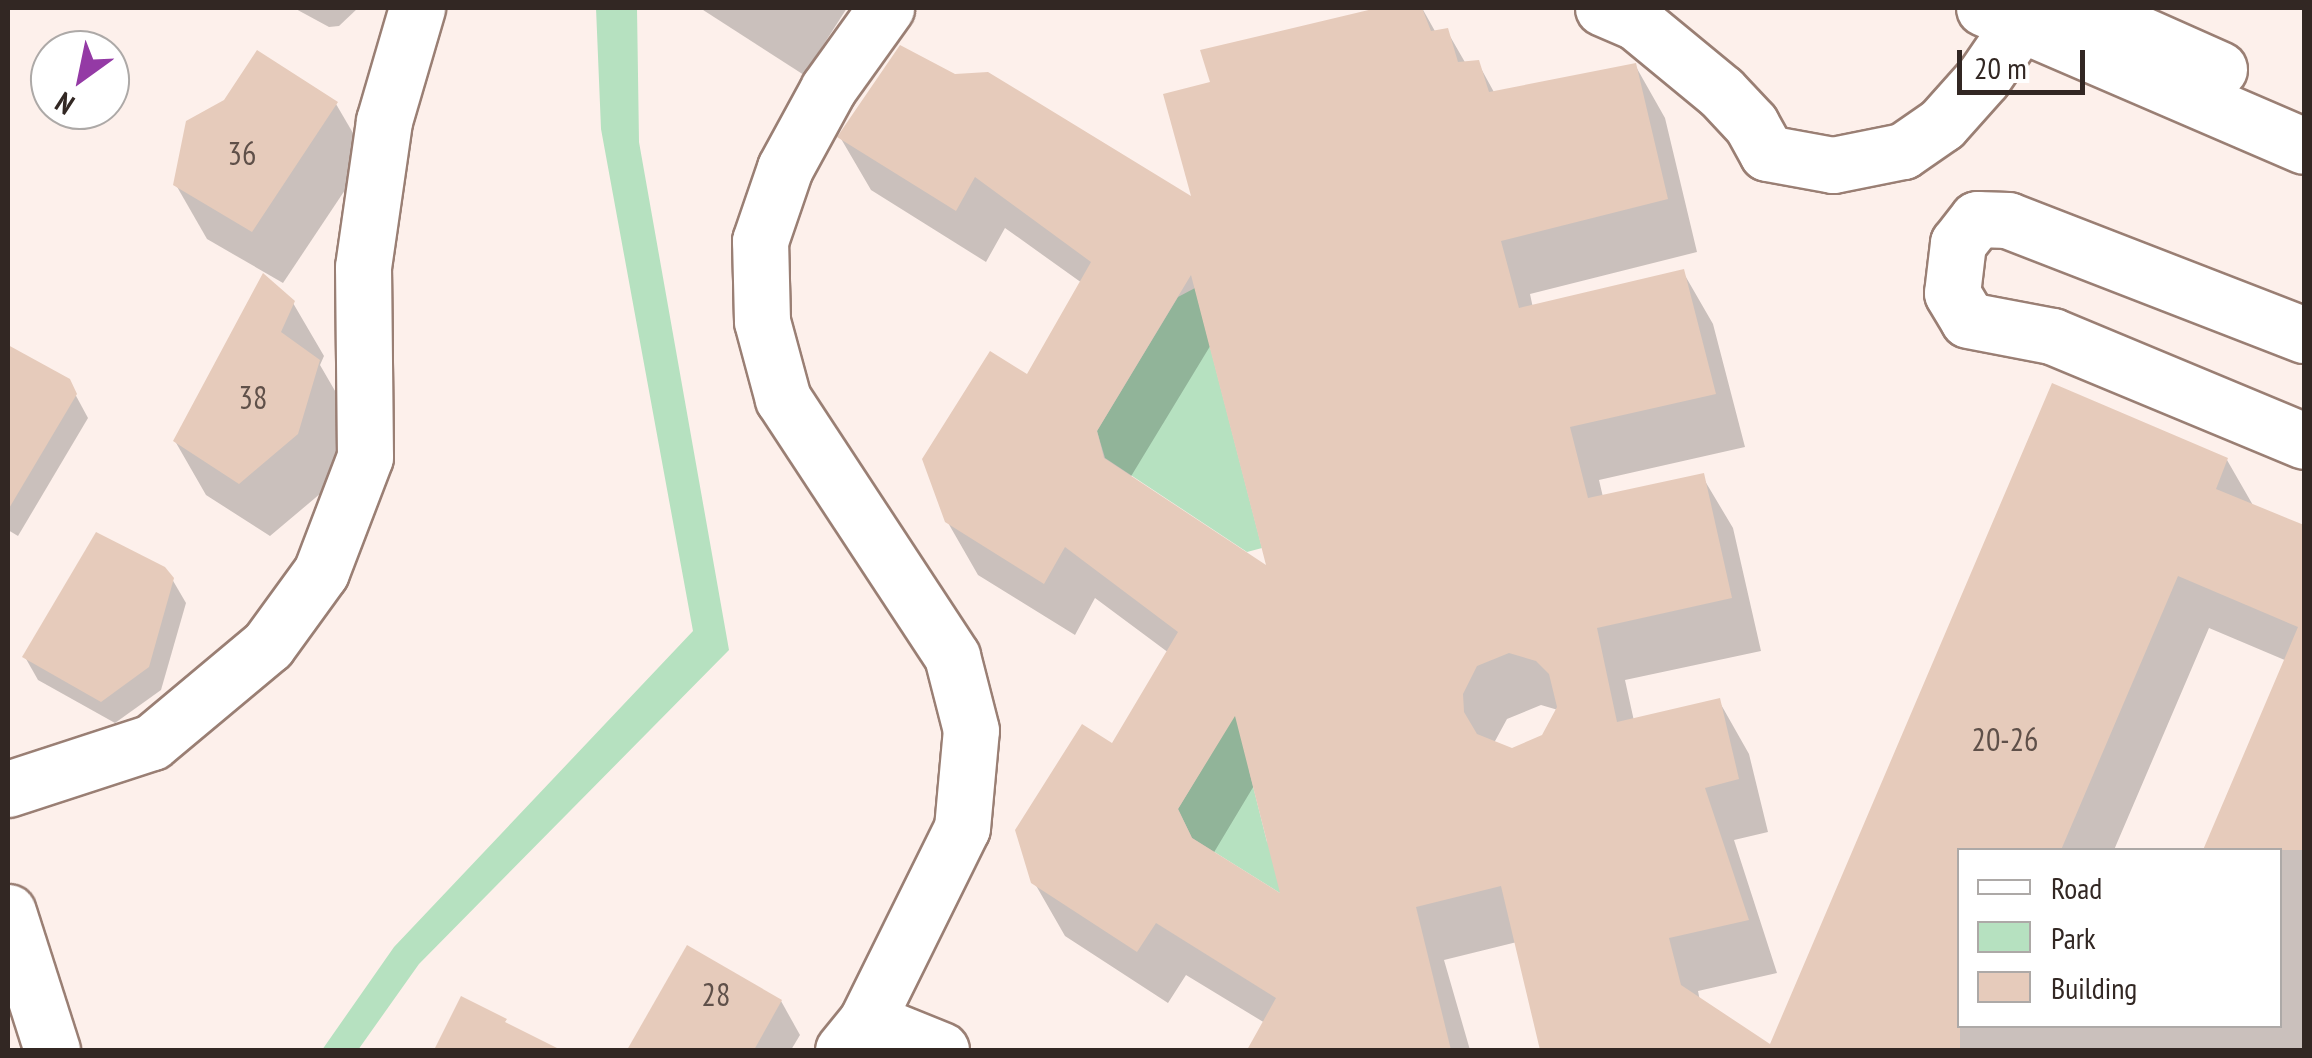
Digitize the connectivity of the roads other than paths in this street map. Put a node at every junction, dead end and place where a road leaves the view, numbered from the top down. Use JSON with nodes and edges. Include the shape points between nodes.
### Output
{"nodes":[{"id":1,"x":416,"y":8,"type":"edge"},
{"id":2,"x":886,"y":8,"type":"edge"},
{"id":3,"x":1603,"y":8,"type":"edge"},
{"id":4,"x":2082,"y":8,"type":"edge"},
{"id":5,"x":2002,"y":16,"type":"edge"},
{"id":6,"x":2304,"y":107,"type":"edge"},
{"id":7,"x":2304,"y":146,"type":"edge"},
{"id":8,"x":2304,"y":335,"type":"edge"},
{"id":9,"x":2304,"y":440,"type":"edge"},
{"id":10,"x":8,"y":789,"type":"edge"},
{"id":11,"x":8,"y":912,"type":"edge"},
{"id":12,"x":855,"y":1035,"type":"edge"},
{"id":13,"x":52,"y":1050,"type":"edge"},
{"id":14,"x":941,"y":1050,"type":"edge"}],
"edges":[{"from":1,"to":10,"type":"street","via":[[384,121],[363,267],[365,457],[321,572],[268,645],[152,742]]},
{"from":2,"to":12,"type":"street","via":[[828,88],[794,152],[760,241],[762,321],[783,399],[952,656],[970,730],[962,828]]},
{"from":3,"to":5,"type":"street","via":[[1636,22],[1721,92],[1767,153],[1833,166],[1903,152],[1942,124],[1983,78]]},
{"from":4,"to":6,"type":"street"},
{"from":5,"to":7,"type":"street"},
{"from":8,"to":9,"type":"street","via":[[2008,220],[1978,219],[1958,243],[1952,293],[1968,320],[2052,336]]},
{"from":11,"to":13,"type":"street"},
{"from":12,"to":14,"type":"street"}]}
